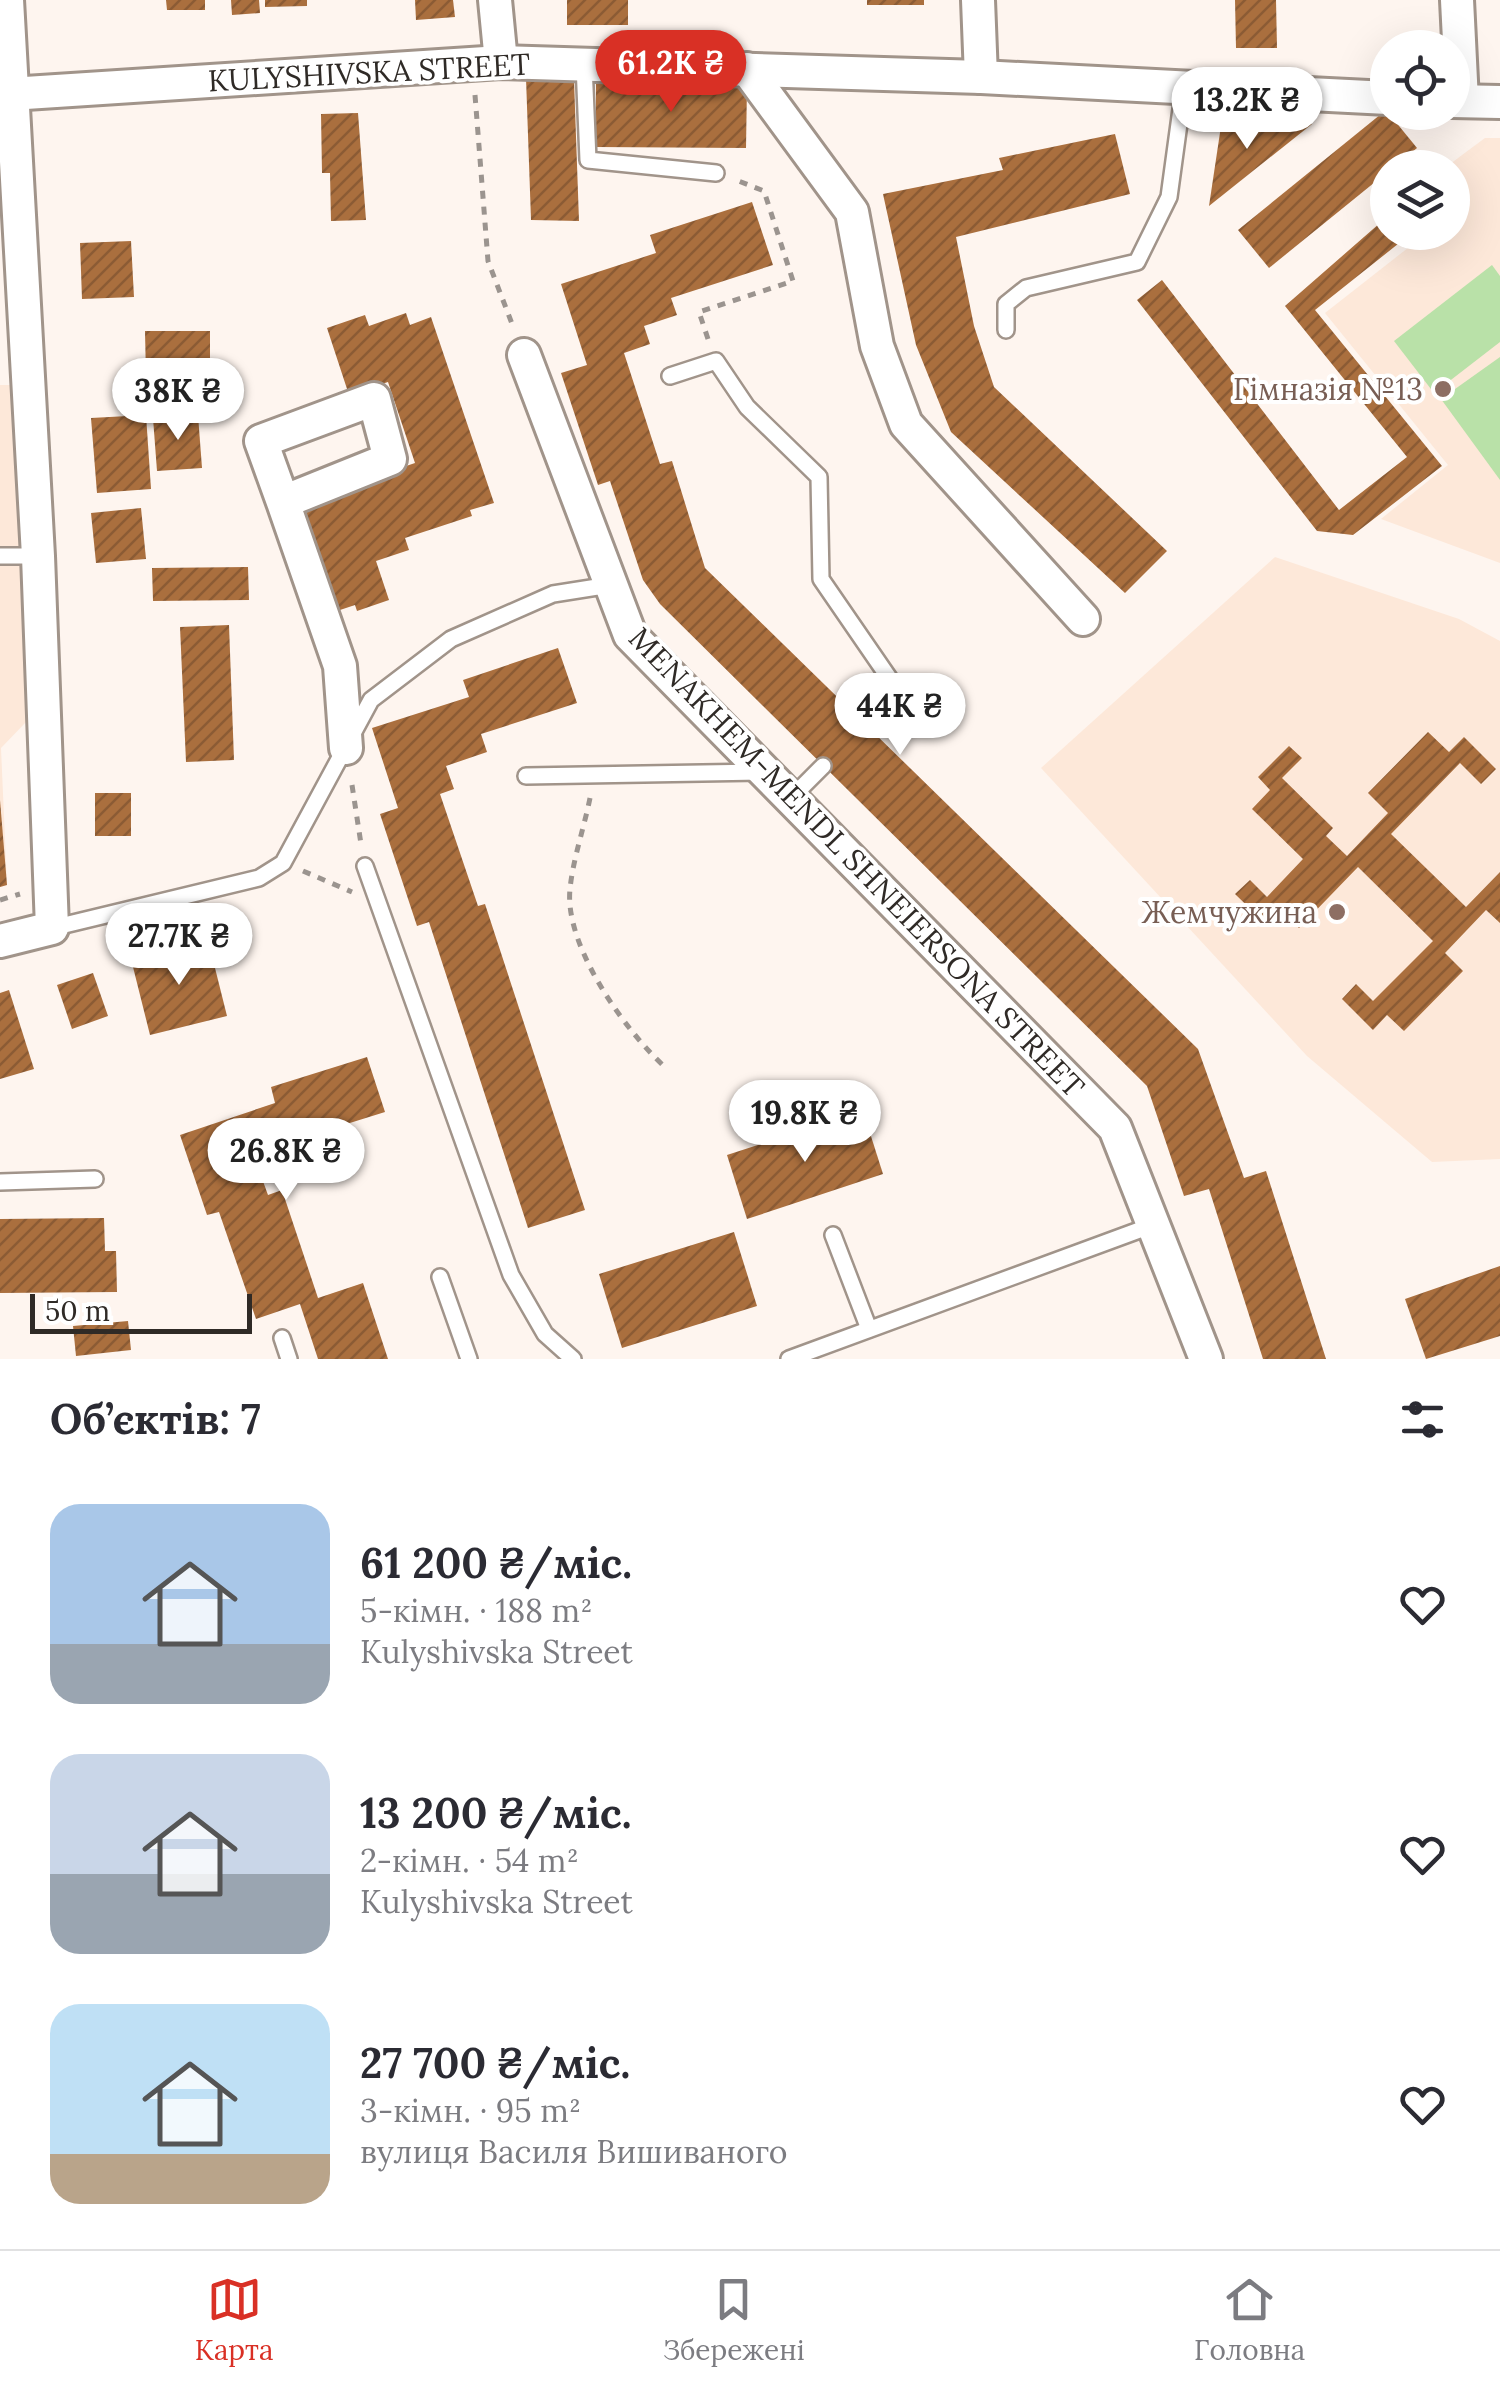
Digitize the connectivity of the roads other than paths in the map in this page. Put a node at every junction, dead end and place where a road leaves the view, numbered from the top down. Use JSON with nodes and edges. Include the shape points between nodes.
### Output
{"nodes":[{"id":1,"x":7,"y":0,"type":"edge"},
{"id":2,"x":495,"y":0,"type":"edge"},
{"id":3,"x":978,"y":0,"type":"edge"},
{"id":4,"x":1457,"y":0,"type":"edge"},
{"id":5,"x":1457,"y":30,"type":"edge"},
{"id":6,"x":486,"y":62,"type":"junction"},
{"id":7,"x":584,"y":64,"type":"junction"},
{"id":8,"x":748,"y":70,"type":"junction"},
{"id":9,"x":981,"y":77,"type":"junction"},
{"id":10,"x":1184,"y":87,"type":"junction"},
{"id":11,"x":10,"y":94,"type":"junction"},
{"id":12,"x":1370,"y":97,"type":"edge"},
{"id":13,"x":1470,"y":101,"type":"edge"},
{"id":14,"x":1500,"y":102,"type":"edge"},
{"id":15,"x":716,"y":172,"type":"road end"},
{"id":16,"x":1006,"y":330,"type":"dead end"},
{"id":17,"x":524,"y":355,"type":"road end"},
{"id":18,"x":670,"y":376,"type":"dead end"},
{"id":19,"x":283,"y":502,"type":"dead end"},
{"id":20,"x":0,"y":556,"type":"edge"},
{"id":21,"x":38,"y":556,"type":"junction"},
{"id":22,"x":610,"y":585,"type":"junction"},
{"id":23,"x":1083,"y":620,"type":"dead end"},
{"id":24,"x":866,"y":724,"type":"dead end"},
{"id":25,"x":346,"y":748,"type":"junction"},
{"id":26,"x":824,"y":766,"type":"dead end"},
{"id":27,"x":765,"y":772,"type":"junction"},
{"id":28,"x":526,"y":776,"type":"dead end"},
{"id":29,"x":791,"y":798,"type":"junction"},
{"id":30,"x":365,"y":866,"type":"road end"},
{"id":31,"x":52,"y":928,"type":"junction"},
{"id":32,"x":0,"y":941,"type":"edge"},
{"id":33,"x":95,"y":1179,"type":"dead end"},
{"id":34,"x":0,"y":1182,"type":"edge"},
{"id":35,"x":1154,"y":1225,"type":"junction"},
{"id":36,"x":834,"y":1235,"type":"dead end"},
{"id":37,"x":440,"y":1278,"type":"dead end"},
{"id":38,"x":869,"y":1330,"type":"junction"},
{"id":39,"x":282,"y":1338,"type":"dead end"},
{"id":40,"x":289,"y":1359,"type":"edge"},
{"id":41,"x":469,"y":1359,"type":"edge"},
{"id":42,"x":573,"y":1359,"type":"edge"},
{"id":43,"x":788,"y":1359,"type":"edge"},
{"id":44,"x":1206,"y":1359,"type":"edge"}],
"edges":[{"from":1,"to":11,"type":"street"},
{"from":2,"to":6,"type":"street"},
{"from":3,"to":9,"type":"street"},
{"from":4,"to":5,"type":"street"},
{"from":6,"to":7,"type":"street","name":"KULYSHIVSKA STREET"},
{"from":6,"to":11,"type":"street","name":"KULYSHIVSKA STREET"},
{"from":7,"to":8,"type":"street","name":"KULYSHIVSKA STREET"},
{"from":7,"to":15,"type":"lane","via":[[588,160]]},
{"from":8,"to":9,"type":"street","name":"KULYSHIVSKA STREET"},
{"from":8,"to":23,"type":"street","via":[[852,212],[877,346],[906,424]]},
{"from":9,"to":10,"type":"street","name":"KULYSHIVSKA STREET"},
{"from":10,"to":12,"type":"street","name":"KULYSHIVSKA STREET"},
{"from":10,"to":16,"type":"lane","via":[[1169,197],[1137,262],[1026,288],[1006,304]]},
{"from":11,"to":21,"type":"street"},
{"from":13,"to":14,"type":"street"},
{"from":17,"to":22,"type":"street","name":"MENAKHEM-MENDL SHNEIERSONA STREET"},
{"from":18,"to":24,"type":"lane","via":[[716,361],[746,407],[819,476],[820,580],[898,691]]},
{"from":19,"to":25,"type":"street","via":[[340,666]]},
{"from":20,"to":21,"type":"lane"},
{"from":21,"to":31,"type":"street"},
{"from":22,"to":25,"type":"lane","via":[[552,594],[452,640],[371,700]]},
{"from":22,"to":27,"type":"street","name":"MENAKHEM-MENDL SHNEIERSONA STREET","via":[[630,635]]},
{"from":25,"to":31,"type":"lane","via":[[284,863],[259,878]]},
{"from":26,"to":29,"type":"lane"},
{"from":27,"to":28,"type":"lane"},
{"from":27,"to":29,"type":"street","name":"MENAKHEM-MENDL SHNEIERSONA STREET"},
{"from":29,"to":35,"type":"street","name":"MENAKHEM-MENDL SHNEIERSONA STREET","via":[[1115,1128]]},
{"from":30,"to":42,"type":"lane","via":[[510,1275],[544,1334]]},
{"from":31,"to":32,"type":"street"},
{"from":33,"to":34,"type":"lane"},
{"from":35,"to":38,"type":"lane"},
{"from":35,"to":44,"type":"street","name":"MENAKHEM-MENDL SHNEIERSONA STREET"},
{"from":36,"to":38,"type":"lane"},
{"from":37,"to":41,"type":"lane"},
{"from":38,"to":43,"type":"lane"},
{"from":39,"to":40,"type":"lane"}]}
